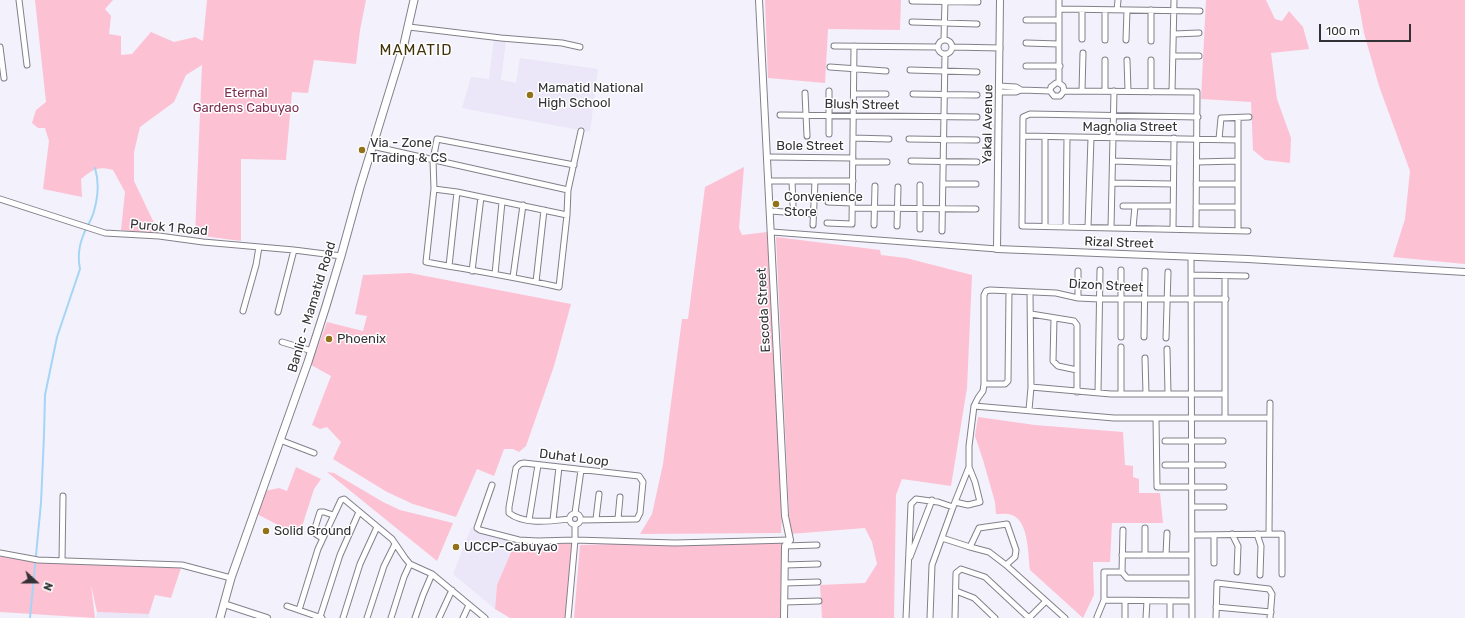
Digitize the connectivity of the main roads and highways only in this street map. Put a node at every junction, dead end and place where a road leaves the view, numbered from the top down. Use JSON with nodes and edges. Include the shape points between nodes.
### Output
{"nodes":[{"id":1,"x":414,"y":0,"type":"edge"},
{"id":2,"x":220,"y":618,"type":"edge"}],
"edges":[{"from":1,"to":2,"type":"main road","name":"Banlic - Mamatid Road","via":[[342,256],[312,351],[231,578]]}]}
